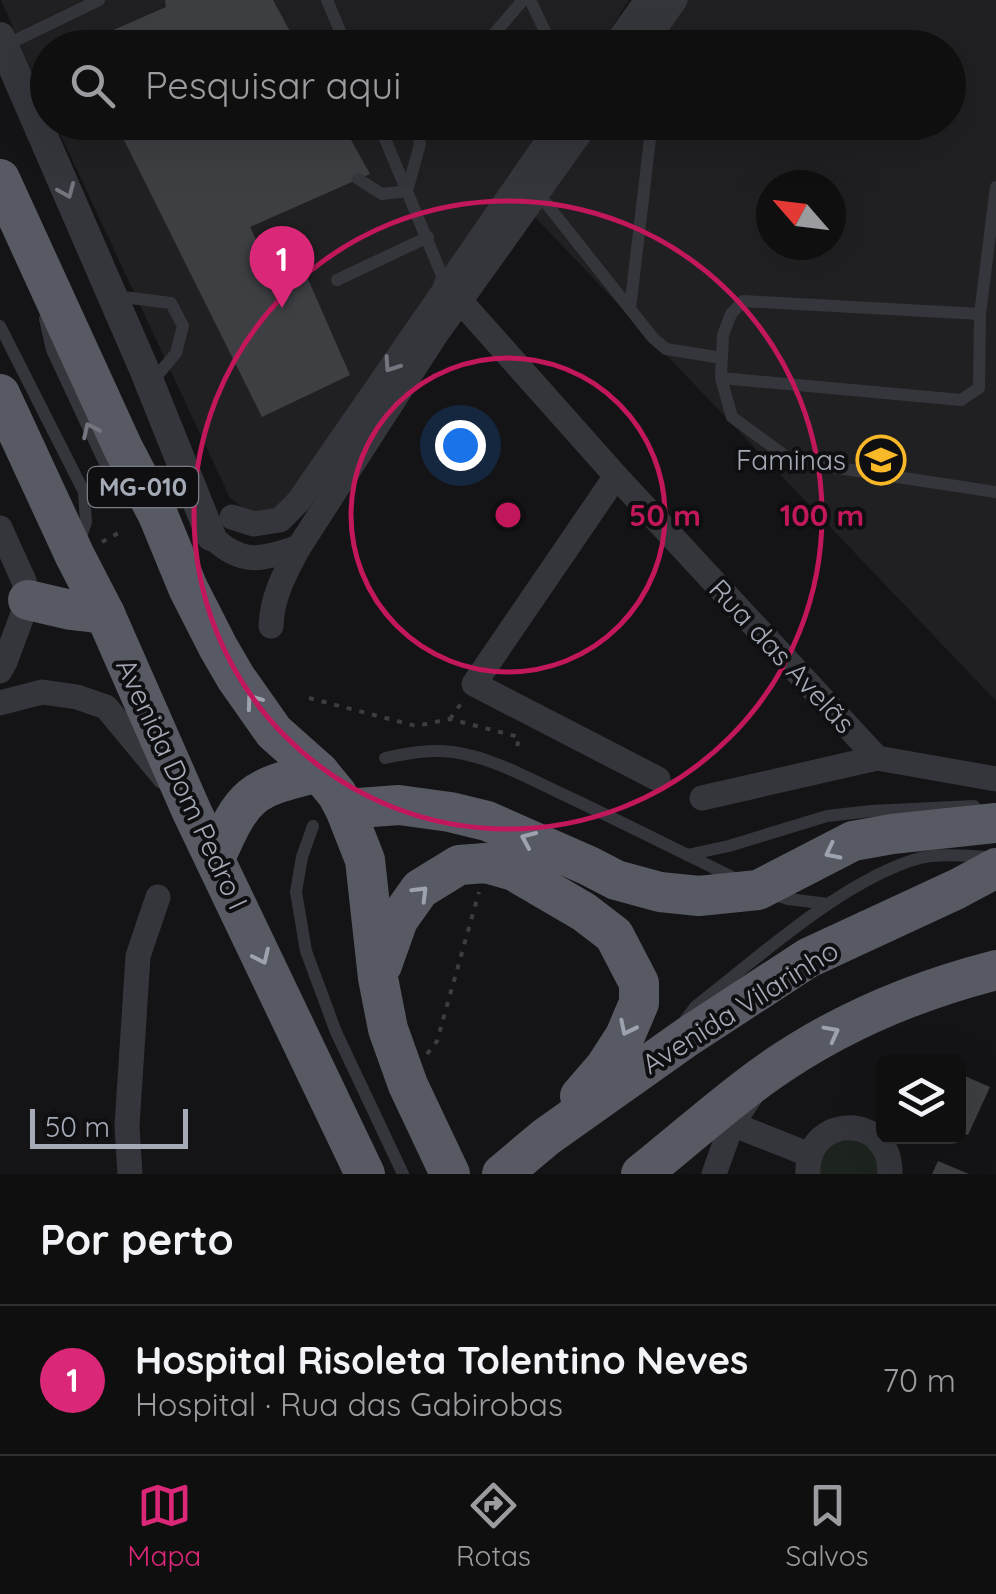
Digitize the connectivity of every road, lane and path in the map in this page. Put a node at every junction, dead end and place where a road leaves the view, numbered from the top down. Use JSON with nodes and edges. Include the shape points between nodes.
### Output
{"nodes":[{"id":1,"x":99,"y":0,"type":"edge"},
{"id":2,"x":327,"y":0,"type":"edge"},
{"id":3,"x":527,"y":0,"type":"edge"},
{"id":4,"x":646,"y":0,"type":"edge"},
{"id":5,"x":674,"y":0,"type":"edge"},
{"id":6,"x":40,"y":30,"type":"edge"},
{"id":7,"x":340,"y":30,"type":"edge"},
{"id":8,"x":499,"y":30,"type":"edge"},
{"id":9,"x":544,"y":30,"type":"edge"},
{"id":10,"x":625,"y":30,"type":"edge"},
{"id":11,"x":653,"y":30,"type":"edge"},
{"id":12,"x":30,"y":35,"type":"edge"},
{"id":13,"x":2,"y":42,"type":"edge"},
{"id":14,"x":30,"y":106,"type":"edge"},
{"id":15,"x":45,"y":140,"type":"edge"},
{"id":16,"x":386,"y":140,"type":"edge"},
{"id":17,"x":419,"y":140,"type":"edge"},
{"id":18,"x":550,"y":140,"type":"edge"},
{"id":19,"x":575,"y":140,"type":"edge"},
{"id":20,"x":650,"y":140,"type":"edge"},
{"id":21,"x":0,"y":179,"type":"edge"},
{"id":22,"x":358,"y":179,"type":"dead end"},
{"id":23,"x":996,"y":187,"type":"edge"},
{"id":24,"x":407,"y":191,"type":"junction"},
{"id":25,"x":538,"y":193,"type":"junction"},
{"id":26,"x":428,"y":237,"type":"junction"},
{"id":27,"x":337,"y":280,"type":"dead end"},
{"id":28,"x":453,"y":293,"type":"junction"},
{"id":29,"x":112,"y":295,"type":"junction"},
{"id":30,"x":630,"y":310,"type":"junction"},
{"id":31,"x":980,"y":314,"type":"junction"},
{"id":32,"x":0,"y":326,"type":"edge"},
{"id":33,"x":722,"y":358,"type":"junction"},
{"id":34,"x":721,"y":378,"type":"junction"},
{"id":35,"x":152,"y":382,"type":"dead end"},
{"id":36,"x":0,"y":394,"type":"edge"},
{"id":37,"x":616,"y":476,"type":"junction"},
{"id":38,"x":996,"y":492,"type":"edge"},
{"id":39,"x":138,"y":516,"type":"junction"},
{"id":40,"x":221,"y":527,"type":"junction"},
{"id":41,"x":0,"y":528,"type":"edge"},
{"id":42,"x":299,"y":547,"type":"junction"},
{"id":43,"x":86,"y":550,"type":"junction"},
{"id":44,"x":28,"y":600,"type":"junction"},
{"id":45,"x":104,"y":614,"type":"junction"},
{"id":46,"x":271,"y":626,"type":"dead end"},
{"id":47,"x":0,"y":671,"type":"edge"},
{"id":48,"x":309,"y":698,"type":"dead end"},
{"id":49,"x":0,"y":702,"type":"edge"},
{"id":50,"x":450,"y":718,"type":"dead end"},
{"id":51,"x":385,"y":758,"type":"dead end"},
{"id":52,"x":877,"y":758,"type":"junction"},
{"id":53,"x":319,"y":772,"type":"junction"},
{"id":54,"x":658,"y":779,"type":"dead end"},
{"id":55,"x":996,"y":779,"type":"edge"},
{"id":56,"x":702,"y":798,"type":"dead end"},
{"id":57,"x":192,"y":812,"type":"junction"},
{"id":58,"x":993,"y":814,"type":"edge"},
{"id":59,"x":329,"y":818,"type":"junction"},
{"id":60,"x":687,"y":855,"type":"junction"},
{"id":61,"x":996,"y":857,"type":"edge"},
{"id":62,"x":215,"y":859,"type":"junction"},
{"id":63,"x":996,"y":868,"type":"edge"},
{"id":64,"x":758,"y":890,"type":"junction"},
{"id":65,"x":158,"y":897,"type":"dead end"},
{"id":66,"x":821,"y":903,"type":"junction"},
{"id":67,"x":996,"y":970,"type":"edge"},
{"id":68,"x":378,"y":978,"type":"junction"},
{"id":69,"x":658,"y":1058,"type":"junction"},
{"id":70,"x":766,"y":1074,"type":"junction"},
{"id":71,"x":732,"y":1124,"type":"junction"},
{"id":72,"x":546,"y":1137,"type":"junction"},
{"id":73,"x":363,"y":1143,"type":"edge"},
{"id":74,"x":809,"y":1165,"type":"edge"},
{"id":75,"x":130,"y":1174,"type":"edge"},
{"id":76,"x":403,"y":1174,"type":"edge"},
{"id":77,"x":450,"y":1174,"type":"edge"},
{"id":78,"x":502,"y":1174,"type":"edge"},
{"id":79,"x":641,"y":1174,"type":"edge"},
{"id":80,"x":714,"y":1174,"type":"edge"},
{"id":81,"x":890,"y":1174,"type":"edge"}],
"edges":[{"from":1,"to":6,"type":"lane"},
{"from":2,"to":7,"type":"lane"},
{"from":3,"to":8,"type":"lane"},
{"from":3,"to":9,"type":"lane"},
{"from":4,"to":10,"type":"street"},
{"from":5,"to":11,"type":"street"},
{"from":12,"to":13,"type":"lane"},
{"from":13,"to":14,"type":"street","one_way":true},
{"from":15,"to":29,"type":"street","one_way":true},
{"from":16,"to":24,"type":"lane"},
{"from":17,"to":24,"type":"lane"},
{"from":18,"to":28,"type":"street"},
{"from":19,"to":25,"type":"street"},
{"from":20,"to":30,"type":"lane"},
{"from":39,"to":21,"type":"highway","number":"MG-010","one_way":true,"via":[[123,448]]},
{"from":22,"to":24,"type":"lane","via":[[382,194]]},
{"from":23,"to":31,"type":"lane"},
{"from":24,"to":26,"type":"lane"},
{"from":25,"to":28,"type":"street"},
{"from":25,"to":30,"type":"lane"},
{"from":26,"to":27,"type":"lane"},
{"from":26,"to":28,"type":"lane"},
{"from":28,"to":37,"type":"street","name":"Rua das Avelãs"},
{"from":28,"to":40,"type":"street","one_way":true,"via":[[298,502],[280,520]]},
{"from":28,"to":42,"type":"street","via":[[435,336]]},
{"from":29,"to":35,"type":"lane","via":[[170,303],[183,326],[176,353]]},
{"from":29,"to":40,"type":"street"},
{"from":30,"to":33,"type":"lane","via":[[666,349]]},
{"from":31,"to":33,"type":"lane","via":[[743,301],[723,335]]},
{"from":31,"to":34,"type":"lane","via":[[978,388],[962,400]]},
{"from":32,"to":43,"type":"lane","via":[[84,492]]},
{"from":33,"to":34,"type":"lane"},
{"from":34,"to":38,"type":"lane","via":[[732,416],[792,461]]},
{"from":36,"to":43,"type":"highway","name":"Avenida Dom Pedro I","number":"MG-010"},
{"from":37,"to":52,"type":"street","name":"Rua das Avelãs"},
{"from":37,"to":54,"type":"street","via":[[474,684]]},
{"from":39,"to":43,"type":"path"},
{"from":53,"to":39,"type":"highway","number":"MG-010","one_way":true,"via":[[274,732]]},
{"from":40,"to":42,"type":"street","via":[[227,552],[248,558]]},
{"from":41,"to":44,"type":"street"},
{"from":42,"to":46,"type":"street","via":[[280,582]]},
{"from":43,"to":45,"type":"highway","name":"Avenida Dom Pedro I","number":"MG-010"},
{"from":44,"to":45,"type":"highway"},
{"from":44,"to":47,"type":"street"},
{"from":45,"to":57,"type":"highway","name":"Avenida Dom Pedro I","number":"MG-010"},
{"from":48,"to":50,"type":"path","via":[[416,726]]},
{"from":49,"to":57,"type":"street","via":[[42,692],[106,706]]},
{"from":51,"to":60,"type":"lane","via":[[420,750],[482,760]]},
{"from":52,"to":55,"type":"street"},
{"from":52,"to":56,"type":"street"},
{"from":53,"to":59,"type":"highway","number":"MG-010","via":[[337,794]]},
{"from":53,"to":62,"type":"highway","via":[[248,798]]},
{"from":57,"to":62,"type":"highway","name":"Avenida Dom Pedro I","number":"MG-010"},
{"from":58,"to":60,"type":"lane","via":[[827,816]]},
{"from":58,"to":64,"type":"highway","one_way":true,"via":[[854,841]]},
{"from":64,"to":59,"type":"highway","one_way":true,"via":[[660,892],[450,812],[399,805]]},
{"from":59,"to":68,"type":"highway","number":"MG-010","via":[[365,860]]},
{"from":59,"to":73,"type":"lane","via":[[302,857],[296,892],[306,951],[336,1032]]},
{"from":60,"to":64,"type":"lane"},
{"from":61,"to":66,"type":"lane","via":[[924,857]]},
{"from":62,"to":73,"type":"highway","name":"Avenida Dom Pedro I","number":"MG-010","one_way":true},
{"from":63,"to":69,"type":"highway","name":"Avenida Vilarinho","via":[[808,958]]},
{"from":64,"to":66,"type":"lane"},
{"from":65,"to":75,"type":"street","via":[[138,956]]},
{"from":66,"to":69,"type":"lane","via":[[696,1006]]},
{"from":70,"to":67,"type":"highway","one_way":true,"via":[[881,1008]]},
{"from":68,"to":72,"type":"highway","one_way":true,"via":[[398,920],[420,889],[459,865],[486,862],[514,872],[614,935],[639,984],[639,1003],[605,1067]]},
{"from":68,"to":77,"type":"highway","number":"MG-010","via":[[408,1085]]},
{"from":69,"to":72,"type":"highway","name":"Avenida Vilarinho"},
{"from":70,"to":71,"type":"street"},
{"from":70,"to":79,"type":"highway"},
{"from":71,"to":74,"type":"street"},
{"from":71,"to":80,"type":"street"},
{"from":72,"to":78,"type":"highway","name":"Avenida Vilarinho"},
{"from":73,"to":76,"type":"lane"},
{"from":74,"to":81,"type":"street","via":[[815,1144],[834,1130],[857,1128],[886,1148]]}]}
